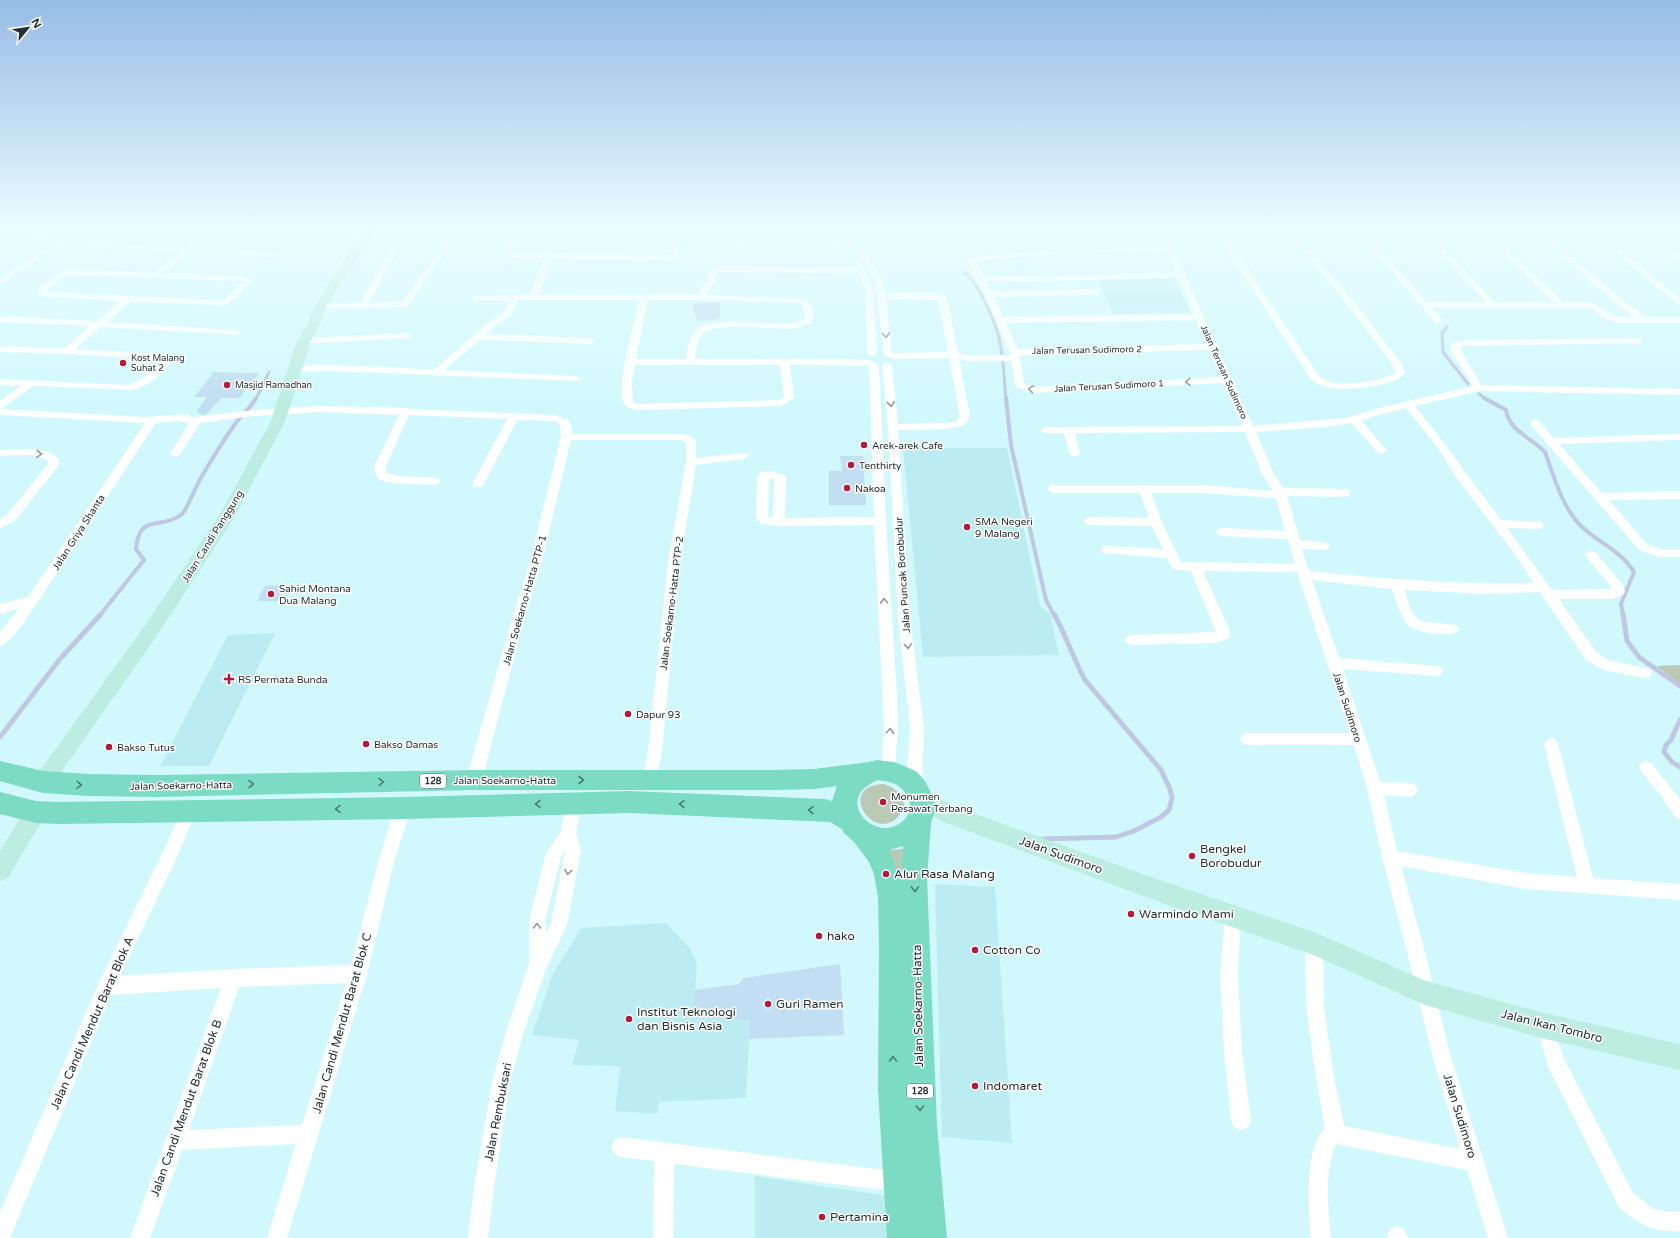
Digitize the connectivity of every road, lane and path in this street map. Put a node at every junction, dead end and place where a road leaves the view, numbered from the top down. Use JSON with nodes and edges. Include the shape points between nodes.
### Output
{"nodes":[{"id":1,"x":47,"y":287,"type":"edge"},
{"id":2,"x":242,"y":287,"type":"edge"},
{"id":3,"x":333,"y":287,"type":"edge"},
{"id":4,"x":373,"y":287,"type":"edge"},
{"id":5,"x":415,"y":287,"type":"edge"},
{"id":6,"x":537,"y":287,"type":"edge"},
{"id":7,"x":706,"y":287,"type":"edge"},
{"id":8,"x":868,"y":287,"type":"edge"},
{"id":9,"x":880,"y":287,"type":"edge"},
{"id":10,"x":984,"y":287,"type":"edge"},
{"id":11,"x":1187,"y":287,"type":"edge"},
{"id":12,"x":1256,"y":287,"type":"edge"},
{"id":13,"x":1337,"y":287,"type":"edge"},
{"id":14,"x":1409,"y":287,"type":"edge"},
{"id":15,"x":1476,"y":287,"type":"edge"},
{"id":16,"x":1542,"y":287,"type":"edge"},
{"id":17,"x":1602,"y":287,"type":"edge"},
{"id":18,"x":1661,"y":287,"type":"edge"},
{"id":19,"x":1096,"y":292,"type":"dead end"},
{"id":20,"x":988,"y":294,"type":"junction"},
{"id":21,"x":882,"y":296,"type":"junction"},
{"id":22,"x":700,"y":297,"type":"junction"},
{"id":23,"x":476,"y":298,"type":"dead end"},
{"id":24,"x":515,"y":298,"type":"junction"},
{"id":25,"x":532,"y":298,"type":"junction"},
{"id":26,"x":644,"y":298,"type":"junction"},
{"id":27,"x":128,"y":299,"type":"junction"},
{"id":28,"x":1680,"y":302,"type":"edge"},
{"id":29,"x":1592,"y":304,"type":"junction"},
{"id":30,"x":1622,"y":304,"type":"junction"},
{"id":31,"x":363,"y":305,"type":"junction"},
{"id":32,"x":1425,"y":305,"type":"junction"},
{"id":33,"x":1561,"y":305,"type":"junction"},
{"id":34,"x":1494,"y":306,"type":"junction"},
{"id":35,"x":320,"y":307,"type":"junction"},
{"id":36,"x":1200,"y":317,"type":"junction"},
{"id":37,"x":0,"y":319,"type":"edge"},
{"id":38,"x":1000,"y":320,"type":"junction"},
{"id":39,"x":1438,"y":320,"type":"dead end"},
{"id":40,"x":1644,"y":320,"type":"junction"},
{"id":41,"x":1680,"y":320,"type":"edge"},
{"id":42,"x":100,"y":324,"type":"junction"},
{"id":43,"x":236,"y":333,"type":"dead end"},
{"id":44,"x":408,"y":336,"type":"dead end"},
{"id":45,"x":478,"y":337,"type":"junction"},
{"id":46,"x":592,"y":340,"type":"dead end"},
{"id":47,"x":304,"y":341,"type":"junction"},
{"id":48,"x":1638,"y":341,"type":"dead end"},
{"id":49,"x":1212,"y":347,"type":"junction"},
{"id":50,"x":0,"y":349,"type":"edge"},
{"id":51,"x":67,"y":351,"type":"junction"},
{"id":52,"x":1014,"y":356,"type":"junction"},
{"id":53,"x":954,"y":358,"type":"junction"},
{"id":54,"x":631,"y":360,"type":"junction"},
{"id":55,"x":690,"y":360,"type":"junction"},
{"id":56,"x":738,"y":360,"type":"junction"},
{"id":57,"x":880,"y":360,"type":"junction"},
{"id":58,"x":785,"y":363,"type":"junction"},
{"id":59,"x":296,"y":369,"type":"junction"},
{"id":60,"x":435,"y":373,"type":"junction"},
{"id":61,"x":576,"y":379,"type":"dead end"},
{"id":62,"x":1227,"y":380,"type":"junction"},
{"id":63,"x":0,"y":382,"type":"edge"},
{"id":64,"x":31,"y":383,"type":"junction"},
{"id":65,"x":1479,"y":388,"type":"junction"},
{"id":66,"x":1680,"y":392,"type":"edge"},
{"id":67,"x":1408,"y":404,"type":"junction"},
{"id":68,"x":0,"y":406,"type":"edge"},
{"id":69,"x":282,"y":408,"type":"junction"},
{"id":70,"x":249,"y":411,"type":"junction"},
{"id":71,"x":406,"y":411,"type":"junction"},
{"id":72,"x":0,"y":412,"type":"edge"},
{"id":73,"x":514,"y":416,"type":"junction"},
{"id":74,"x":178,"y":418,"type":"junction"},
{"id":75,"x":152,"y":420,"type":"junction"},
{"id":76,"x":196,"y":420,"type":"junction"},
{"id":77,"x":1347,"y":421,"type":"junction"},
{"id":78,"x":1535,"y":423,"type":"dead end"},
{"id":79,"x":893,"y":427,"type":"junction"},
{"id":80,"x":1249,"y":429,"type":"junction"},
{"id":81,"x":1045,"y":430,"type":"dead end"},
{"id":82,"x":1069,"y":431,"type":"junction"},
{"id":83,"x":566,"y":437,"type":"junction"},
{"id":84,"x":1680,"y":437,"type":"edge"},
{"id":85,"x":1550,"y":441,"type":"junction"},
{"id":86,"x":1382,"y":451,"type":"dead end"},
{"id":87,"x":0,"y":453,"type":"edge"},
{"id":88,"x":175,"y":454,"type":"dead end"},
{"id":89,"x":1074,"y":454,"type":"dead end"},
{"id":90,"x":744,"y":456,"type":"dead end"},
{"id":91,"x":691,"y":462,"type":"junction"},
{"id":92,"x":877,"y":468,"type":"junction"},
{"id":93,"x":895,"y":468,"type":"junction"},
{"id":94,"x":434,"y":481,"type":"dead end"},
{"id":95,"x":478,"y":484,"type":"dead end"},
{"id":96,"x":1144,"y":488,"type":"junction"},
{"id":97,"x":1054,"y":489,"type":"dead end"},
{"id":98,"x":1344,"y":493,"type":"dead end"},
{"id":99,"x":1280,"y":494,"type":"junction"},
{"id":100,"x":1680,"y":495,"type":"edge"},
{"id":101,"x":1599,"y":497,"type":"junction"},
{"id":102,"x":880,"y":520,"type":"junction"},
{"id":103,"x":1090,"y":521,"type":"dead end"},
{"id":104,"x":779,"y":522,"type":"dead end"},
{"id":105,"x":1156,"y":522,"type":"junction"},
{"id":106,"x":0,"y":524,"type":"edge"},
{"id":107,"x":1498,"y":524,"type":"junction"},
{"id":108,"x":1538,"y":525,"type":"dead end"},
{"id":109,"x":1222,"y":532,"type":"dead end"},
{"id":110,"x":1294,"y":539,"type":"junction"},
{"id":111,"x":1324,"y":546,"type":"dead end"},
{"id":112,"x":1106,"y":550,"type":"dead end"},
{"id":113,"x":1680,"y":553,"type":"edge"},
{"id":114,"x":1171,"y":554,"type":"junction"},
{"id":115,"x":1591,"y":555,"type":"dead end"},
{"id":116,"x":1195,"y":566,"type":"junction"},
{"id":117,"x":1303,"y":572,"type":"junction"},
{"id":118,"x":1397,"y":585,"type":"junction"},
{"id":119,"x":1546,"y":591,"type":"junction"},
{"id":120,"x":32,"y":600,"type":"junction"},
{"id":121,"x":0,"y":609,"type":"edge"},
{"id":122,"x":0,"y":613,"type":"edge"},
{"id":123,"x":885,"y":618,"type":"junction"},
{"id":124,"x":904,"y":618,"type":"junction"},
{"id":125,"x":14,"y":625,"type":"junction"},
{"id":126,"x":1452,"y":629,"type":"dead end"},
{"id":127,"x":1132,"y":640,"type":"dead end"},
{"id":128,"x":0,"y":641,"type":"edge"},
{"id":129,"x":1334,"y":663,"type":"junction"},
{"id":130,"x":1436,"y":671,"type":"dead end"},
{"id":131,"x":1644,"y":673,"type":"dead end"},
{"id":132,"x":1247,"y":739,"type":"dead end"},
{"id":133,"x":1358,"y":739,"type":"junction"},
{"id":134,"x":1551,"y":744,"type":"dead end"},
{"id":135,"x":1646,"y":766,"type":"dead end"},
{"id":136,"x":0,"y":771,"type":"edge"},
{"id":137,"x":877,"y":771,"type":"junction"},
{"id":138,"x":474,"y":780,"type":"junction"},
{"id":139,"x":650,"y":780,"type":"junction"},
{"id":140,"x":43,"y":782,"type":"junction"},
{"id":141,"x":410,"y":782,"type":"junction"},
{"id":142,"x":1375,"y":788,"type":"junction"},
{"id":143,"x":1410,"y":790,"type":"dead end"},
{"id":144,"x":1673,"y":792,"type":"edge"},
{"id":145,"x":918,"y":802,"type":"junction"},
{"id":146,"x":0,"y":803,"type":"edge"},
{"id":147,"x":573,"y":803,"type":"junction"},
{"id":148,"x":403,"y":808,"type":"junction"},
{"id":149,"x":36,"y":812,"type":"junction"},
{"id":150,"x":188,"y":812,"type":"junction"},
{"id":151,"x":1680,"y":812,"type":"edge"},
{"id":152,"x":856,"y":827,"type":"junction"},
{"id":153,"x":1390,"y":857,"type":"junction"},
{"id":154,"x":0,"y":871,"type":"edge"},
{"id":155,"x":1587,"y":885,"type":"junction"},
{"id":156,"x":1680,"y":892,"type":"edge"},
{"id":157,"x":1233,"y":917,"type":"junction"},
{"id":158,"x":1314,"y":944,"type":"junction"},
{"id":159,"x":358,"y":974,"type":"junction"},
{"id":160,"x":233,"y":978,"type":"junction"},
{"id":161,"x":106,"y":986,"type":"junction"},
{"id":162,"x":1425,"y":993,"type":"junction"},
{"id":163,"x":1545,"y":1026,"type":"junction"},
{"id":164,"x":1680,"y":1057,"type":"edge"},
{"id":165,"x":1241,"y":1120,"type":"dead end"},
{"id":166,"x":310,"y":1134,"type":"junction"},
{"id":167,"x":1333,"y":1134,"type":"junction"},
{"id":168,"x":174,"y":1140,"type":"junction"},
{"id":169,"x":622,"y":1147,"type":"dead end"},
{"id":170,"x":664,"y":1152,"type":"junction"},
{"id":171,"x":1473,"y":1161,"type":"junction"},
{"id":172,"x":900,"y":1182,"type":"junction"},
{"id":173,"x":1680,"y":1221,"type":"edge"},
{"id":174,"x":0,"y":1237,"type":"edge"},
{"id":175,"x":140,"y":1238,"type":"edge"},
{"id":176,"x":277,"y":1238,"type":"edge"},
{"id":177,"x":478,"y":1238,"type":"edge"},
{"id":178,"x":663,"y":1238,"type":"edge"},
{"id":179,"x":904,"y":1238,"type":"edge"},
{"id":180,"x":930,"y":1238,"type":"edge"},
{"id":181,"x":1321,"y":1238,"type":"edge"},
{"id":182,"x":1498,"y":1238,"type":"edge"}],
"edges":[{"from":1,"to":27,"type":"street","via":[[41,292],[46,295]]},
{"from":2,"to":27,"type":"street","via":[[224,302]]},
{"from":3,"to":35,"type":"main road","name":"Jalan Candi Panggung"},
{"from":4,"to":31,"type":"street"},
{"from":5,"to":31,"type":"street","via":[[403,304]]},
{"from":6,"to":25,"type":"street"},
{"from":7,"to":22,"type":"street"},
{"from":8,"to":57,"type":"street","name":"Jalan Puncak Borobudur"},
{"from":9,"to":21,"type":"street","name":"Jalan Puncak Borobudur"},
{"from":10,"to":20,"type":"street"},
{"from":11,"to":36,"type":"street","name":"Jalan Terusan Sudimoro"},
{"from":12,"to":13,"type":"street","via":[[1316,379],[1326,385],[1346,387],[1397,376],[1400,373],[1397,364]]},
{"from":14,"to":32,"type":"street"},
{"from":15,"to":34,"type":"street"},
{"from":16,"to":33,"type":"street"},
{"from":17,"to":30,"type":"street"},
{"from":18,"to":28,"type":"street"},
{"from":19,"to":20,"type":"street"},
{"from":20,"to":38,"type":"street"},
{"from":21,"to":53,"type":"street","via":[[929,295],[942,298]]},
{"from":21,"to":57,"type":"street","name":"Jalan Puncak Borobudur","one_way":true},
{"from":22,"to":26,"type":"street"},
{"from":22,"to":55,"type":"street","via":[[800,300],[807,305],[809,316],[808,321],[792,326],[703,328],[695,337]]},
{"from":23,"to":24,"type":"street"},
{"from":24,"to":25,"type":"street"},
{"from":24,"to":45,"type":"street","via":[[507,315]]},
{"from":25,"to":26,"type":"street"},
{"from":26,"to":54,"type":"street"},
{"from":27,"to":42,"type":"street"},
{"from":29,"to":30,"type":"street"},
{"from":29,"to":33,"type":"street"},
{"from":29,"to":40,"type":"street","via":[[1605,315],[1617,320]]},
{"from":30,"to":40,"type":"street"},
{"from":31,"to":35,"type":"street"},
{"from":32,"to":34,"type":"street"},
{"from":32,"to":39,"type":"street"},
{"from":33,"to":34,"type":"street"},
{"from":35,"to":47,"type":"main road","name":"Jalan Candi Panggung"},
{"from":36,"to":38,"type":"street"},
{"from":36,"to":49,"type":"street","name":"Jalan Terusan Sudimoro"},
{"from":37,"to":42,"type":"street"},
{"from":38,"to":52,"type":"street"},
{"from":40,"to":41,"type":"street"},
{"from":42,"to":43,"type":"street"},
{"from":42,"to":51,"type":"street"},
{"from":44,"to":47,"type":"street"},
{"from":45,"to":46,"type":"street"},
{"from":45,"to":60,"type":"street"},
{"from":47,"to":59,"type":"main road","name":"Jalan Candi Panggung"},
{"from":48,"to":65,"type":"street","via":[[1456,345],[1455,349]]},
{"from":49,"to":52,"type":"street","name":"Jalan Terusan Sudimoro 2"},
{"from":49,"to":62,"type":"street","name":"Jalan Terusan Sudimoro"},
{"from":50,"to":51,"type":"street"},
{"from":51,"to":64,"type":"street","via":[[167,359],[136,387]]},
{"from":52,"to":53,"type":"street","name":"Jalan Terusan Sudimoro 2"},
{"from":62,"to":52,"type":"street","name":"Jalan Terusan Sudimoro 1","one_way":true,"via":[[1032,390],[1020,385]]},
{"from":53,"to":57,"type":"street","name":"Jalan Terusan Sudimoro 2"},
{"from":53,"to":79,"type":"street","via":[[965,416],[961,423],[948,426]]},
{"from":54,"to":55,"type":"street"},
{"from":54,"to":58,"type":"street","via":[[626,398],[629,404],[639,407],[781,404],[789,398]]},
{"from":55,"to":56,"type":"street"},
{"from":56,"to":57,"type":"street"},
{"from":56,"to":58,"type":"street"},
{"from":57,"to":58,"type":"street"},
{"from":57,"to":79,"type":"street","name":"Jalan Puncak Borobudur","one_way":true},
{"from":57,"to":92,"type":"street","name":"Jalan Puncak Borobudur"},
{"from":59,"to":60,"type":"street"},
{"from":59,"to":69,"type":"main road","name":"Jalan Candi Panggung"},
{"from":60,"to":61,"type":"street"},
{"from":62,"to":80,"type":"street","name":"Jalan Terusan Sudimoro"},
{"from":63,"to":64,"type":"street"},
{"from":64,"to":68,"type":"street"},
{"from":65,"to":66,"type":"street"},
{"from":65,"to":67,"type":"street"},
{"from":67,"to":77,"type":"street"},
{"from":67,"to":107,"type":"street"},
{"from":69,"to":70,"type":"street"},
{"from":69,"to":71,"type":"street","via":[[307,412],[322,409]]},
{"from":69,"to":140,"type":"main road","name":"Jalan Candi Panggung","via":[[278,421],[229,513],[152,629]]},
{"from":70,"to":74,"type":"street"},
{"from":70,"to":76,"type":"street"},
{"from":71,"to":73,"type":"street"},
{"from":71,"to":94,"type":"street","via":[[380,466],[381,473],[384,477]]},
{"from":72,"to":75,"type":"street"},
{"from":73,"to":83,"type":"street","name":"Jalan Soekarno-Hatta PTP-1","via":[[563,420],[567,427]]},
{"from":73,"to":95,"type":"street"},
{"from":74,"to":75,"type":"street"},
{"from":74,"to":76,"type":"street"},
{"from":75,"to":120,"type":"street","name":"Jalan Griya Shanta"},
{"from":76,"to":88,"type":"street"},
{"from":77,"to":80,"type":"street"},
{"from":77,"to":86,"type":"street"},
{"from":78,"to":85,"type":"street"},
{"from":79,"to":93,"type":"street","name":"Jalan Puncak Borobudur"},
{"from":80,"to":82,"type":"street"},
{"from":80,"to":99,"type":"street","name":"Jalan Sudimoro","via":[[1267,472]]},
{"from":81,"to":82,"type":"street"},
{"from":82,"to":89,"type":"street"},
{"from":83,"to":91,"type":"street","name":"Jalan Soekarno-Hatta PTP-2","via":[[688,439],[691,442]]},
{"from":83,"to":138,"type":"street","name":"Jalan Soekarno-Hatta PTP-1","via":[[534,569]]},
{"from":84,"to":85,"type":"street"},
{"from":85,"to":101,"type":"street"},
{"from":87,"to":106,"type":"street","one_way":true,"via":[[45,454],[54,460],[53,465],[11,518]]},
{"from":90,"to":91,"type":"street"},
{"from":91,"to":139,"type":"street","name":"Jalan Soekarno-Hatta PTP-2","via":[[674,561]]},
{"from":92,"to":93,"type":"street"},
{"from":92,"to":102,"type":"street","name":"Jalan Puncak Borobudur"},
{"from":93,"to":124,"type":"street","name":"Jalan Puncak Borobudur"},
{"from":96,"to":97,"type":"street"},
{"from":96,"to":99,"type":"street"},
{"from":96,"to":105,"type":"street"},
{"from":98,"to":99,"type":"street"},
{"from":99,"to":110,"type":"street","name":"Jalan Sudimoro"},
{"from":100,"to":101,"type":"street"},
{"from":101,"to":113,"type":"street","via":[[1643,547],[1659,554]]},
{"from":102,"to":104,"type":"street"},
{"from":123,"to":102,"type":"street","name":"Jalan Puncak Borobudur","one_way":true},
{"from":103,"to":105,"type":"street"},
{"from":105,"to":114,"type":"street"},
{"from":107,"to":108,"type":"street"},
{"from":107,"to":119,"type":"street"},
{"from":109,"to":110,"type":"street"},
{"from":110,"to":111,"type":"street"},
{"from":110,"to":117,"type":"street","name":"Jalan Sudimoro"},
{"from":112,"to":114,"type":"street"},
{"from":114,"to":116,"type":"street","via":[[1177,566]]},
{"from":115,"to":119,"type":"street","via":[[1619,588],[1619,592],[1612,594]]},
{"from":116,"to":117,"type":"street"},
{"from":116,"to":127,"type":"street","via":[[1223,635],[1215,638]]},
{"from":117,"to":118,"type":"street"},
{"from":117,"to":129,"type":"street","name":"Jalan Sudimoro"},
{"from":118,"to":119,"type":"street"},
{"from":118,"to":126,"type":"street","via":[[1408,617],[1413,623]]},
{"from":119,"to":131,"type":"street","via":[[1591,656],[1612,667]]},
{"from":120,"to":121,"type":"street"},
{"from":120,"to":125,"type":"street","name":"Jalan Griya Shanta"},
{"from":122,"to":125,"type":"street"},
{"from":123,"to":124,"type":"street"},
{"from":137,"to":123,"type":"street","name":"Jalan Puncak Borobudur","one_way":true,"via":[[891,726]]},
{"from":124,"to":145,"type":"street","name":"Jalan Puncak Borobudur","one_way":true,"via":[[917,729]]},
{"from":125,"to":128,"type":"street","name":"Jalan Griya Shanta"},
{"from":129,"to":130,"type":"street"},
{"from":129,"to":133,"type":"street","name":"Jalan Sudimoro"},
{"from":132,"to":133,"type":"street"},
{"from":133,"to":142,"type":"street","name":"Jalan Sudimoro"},
{"from":134,"to":155,"type":"street"},
{"from":135,"to":144,"type":"street"},
{"from":136,"to":140,"type":"main road","name":"Jalan Soekarno-Hatta","number":"128"},
{"from":137,"to":139,"type":"main road","name":"Jalan Soekarno-Hatta","number":"128","via":[[806,779]]},
{"from":137,"to":145,"type":"main road","via":[[902,775]]},
{"from":137,"to":152,"type":"main road","number":"128","via":[[858,777],[846,792],[844,808]]},
{"from":138,"to":139,"type":"main road","name":"Jalan Soekarno-Hatta","number":"128","one_way":true},
{"from":138,"to":141,"type":"main road","name":"Jalan Soekarno-Hatta","number":"128"},
{"from":140,"to":141,"type":"main road","name":"Jalan Soekarno-Hatta","number":"128","one_way":true,"via":[[89,786]]},
{"from":141,"to":148,"type":"main road"},
{"from":142,"to":143,"type":"street"},
{"from":142,"to":153,"type":"street","name":"Jalan Sudimoro"},
{"from":144,"to":151,"type":"street"},
{"from":145,"to":152,"type":"main road","number":"128","via":[[912,830],[903,835],[878,838]]},
{"from":145,"to":157,"type":"main road","name":"Jalan Sudimoro"},
{"from":145,"to":180,"type":"main road","name":"Jalan Soekarno-Hatta","number":"128","one_way":true,"via":[[914,878],[917,1013],[921,1126]]},
{"from":146,"to":149,"type":"main road","number":"128"},
{"from":147,"to":148,"type":"main road","number":"128","one_way":true},
{"from":152,"to":147,"type":"main road","number":"128","one_way":true,"via":[[836,813],[825,810],[628,802]]},
{"from":147,"to":177,"type":"street","name":"Jalan Rembuksari","via":[[568,834],[572,850],[559,925],[538,965],[515,1031],[501,1082]]},
{"from":148,"to":150,"type":"main road","number":"128","one_way":true},
{"from":148,"to":159,"type":"street","name":"Jalan Candi Mendut Barat Blok C","via":[[386,862]]},
{"from":149,"to":150,"type":"main road","number":"128"},
{"from":149,"to":154,"type":"main road"},
{"from":150,"to":161,"type":"street","name":"Jalan Candi Mendut Barat Blok A"},
{"from":172,"to":152,"type":"main road","number":"128","one_way":true,"via":[[893,1089],[891,897],[887,874],[878,854]]},
{"from":153,"to":155,"type":"street","via":[[1534,882]]},
{"from":153,"to":162,"type":"street","name":"Jalan Sudimoro","via":[[1416,948]]},
{"from":155,"to":156,"type":"street"},
{"from":157,"to":158,"type":"main road","name":"Jalan Sudimoro"},
{"from":157,"to":165,"type":"street","via":[[1229,974],[1233,1052]]},
{"from":158,"to":162,"type":"main road","name":"Jalan Sudimoro"},
{"from":158,"to":167,"type":"street","via":[[1315,1008],[1335,1130]]},
{"from":159,"to":160,"type":"street"},
{"from":159,"to":166,"type":"street","name":"Jalan Candi Mendut Barat Blok C"},
{"from":160,"to":161,"type":"street"},
{"from":160,"to":168,"type":"street","name":"Jalan Candi Mendut Barat Blok B"},
{"from":161,"to":174,"type":"street","name":"Jalan Candi Mendut Barat Blok A"},
{"from":162,"to":163,"type":"main road","name":"Jalan Ikan Tombro"},
{"from":162,"to":171,"type":"street","name":"Jalan Sudimoro"},
{"from":163,"to":164,"type":"main road","name":"Jalan Ikan Tombro"},
{"from":163,"to":173,"type":"street","via":[[1556,1062],[1626,1200],[1648,1217],[1662,1222]]},
{"from":166,"to":168,"type":"street"},
{"from":166,"to":176,"type":"street","name":"Jalan Candi Mendut Barat Blok C"},
{"from":167,"to":171,"type":"street"},
{"from":167,"to":181,"type":"street","via":[[1327,1139],[1320,1176],[1318,1210]]},
{"from":168,"to":175,"type":"street","name":"Jalan Candi Mendut Barat Blok B"},
{"from":169,"to":170,"type":"street"},
{"from":170,"to":172,"type":"street"},
{"from":170,"to":178,"type":"street"},
{"from":171,"to":182,"type":"street","name":"Jalan Sudimoro"},
{"from":172,"to":179,"type":"main road","number":"128"}]}
